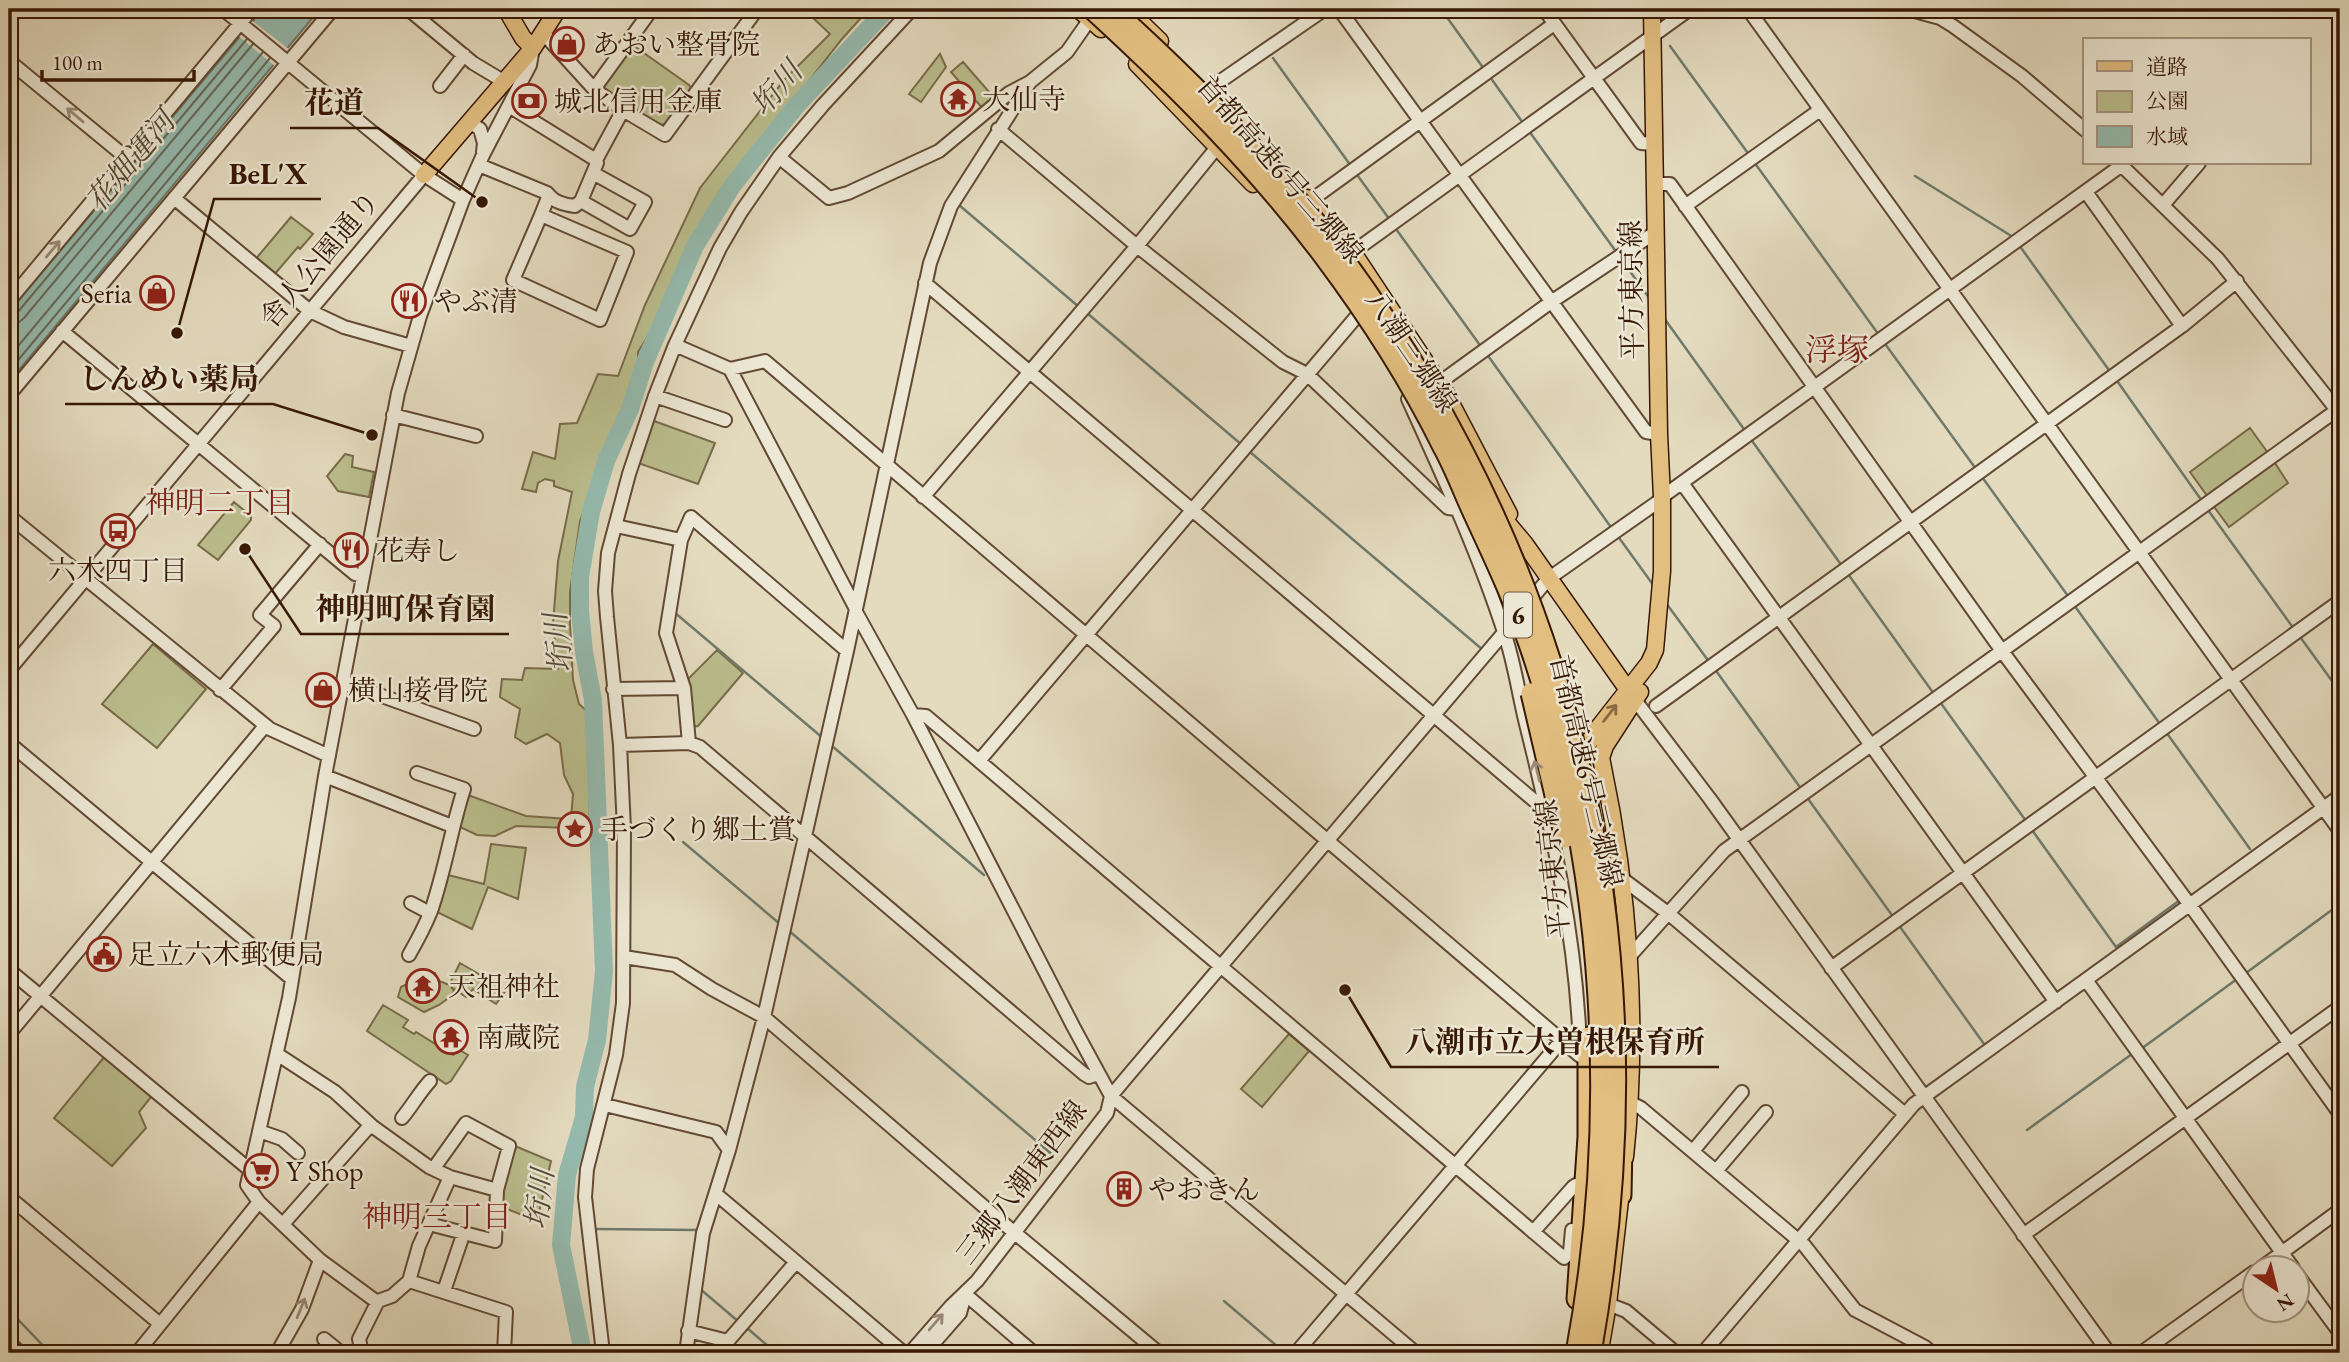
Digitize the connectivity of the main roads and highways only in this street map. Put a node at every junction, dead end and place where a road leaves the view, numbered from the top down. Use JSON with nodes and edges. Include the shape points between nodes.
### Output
{"nodes":[{"id":1,"x":506,"y":9,"type":"edge"},
{"id":2,"x":558,"y":9,"type":"edge"},
{"id":3,"x":1114,"y":9,"type":"edge"},
{"id":4,"x":1127,"y":9,"type":"edge"},
{"id":5,"x":1652,"y":9,"type":"edge"},
{"id":6,"x":1087,"y":12,"type":"edge"},
{"id":7,"x":1145,"y":27,"type":"junction"},
{"id":8,"x":533,"y":48,"type":"junction"},
{"id":9,"x":1168,"y":48,"type":"junction"},
{"id":10,"x":1144,"y":71,"type":"junction"},
{"id":11,"x":424,"y":175,"type":"road end"},
{"id":12,"x":1444,"y":447,"type":"junction"},
{"id":13,"x":1516,"y":543,"type":"junction"},
{"id":14,"x":1631,"y":695,"type":"junction"},
{"id":15,"x":1621,"y":1195,"type":"junction"},
{"id":16,"x":1577,"y":1299,"type":"junction"},
{"id":17,"x":1567,"y":1353,"type":"edge"},
{"id":18,"x":1576,"y":1353,"type":"edge"},
{"id":19,"x":1591,"y":1353,"type":"edge"},
{"id":20,"x":1599,"y":1353,"type":"edge"}],
"edges":[{"from":1,"to":8,"type":"main road"},
{"from":2,"to":8,"type":"main road","name":"舎人公園通り"},
{"from":3,"to":7,"type":"main road"},
{"from":3,"to":13,"type":"highway","name":"首都高速6号三郷線","number":"6","bridge":true,"via":[[1218,110],[1335,247],[1392,328]]},
{"from":4,"to":7,"type":"main road","name":"八潮三郷線"},
{"from":5,"to":14,"type":"main road","name":"平方東京線","via":[[1662,571],[1667,627],[1661,652]]},
{"from":6,"to":10,"type":"main road","name":"八潮三郷線"},
{"from":6,"to":12,"type":"highway","name":"首都高速6号三郷線","number":"6","bridge":true,"via":[[1214,128],[1296,220],[1379,337]]},
{"from":7,"to":9,"type":"main road","name":"八潮三郷線"},
{"from":8,"to":11,"type":"main road","name":"舎人公園通り"},
{"from":9,"to":10,"type":"main road"},
{"from":9,"to":13,"type":"main road","name":"八潮三郷線","via":[[1353,252],[1439,383]]},
{"from":10,"to":13,"type":"main road","name":"八潮三郷線","via":[[1286,220],[1357,316],[1408,399]]},
{"from":12,"to":16,"type":"highway","bridge":true,"via":[[1451,480],[1480,543],[1526,672],[1569,852],[1588,1037],[1588,1137],[1571,1260]]},
{"from":12,"to":18,"type":"highway","name":"首都高速6号三郷線","number":"6","bridge":true,"via":[[1531,648],[1581,854],[1594,958],[1602,1103],[1599,1185]]},
{"from":13,"to":14,"type":"main road","name":"八潮三郷線","via":[[1548,579]]},
{"from":13,"to":15,"type":"highway","bridge":true,"via":[[1566,677],[1610,852],[1619,912],[1626,1032]]},
{"from":13,"to":19,"type":"highway","name":"首都高速6号三郷線","number":"6","bridge":true,"via":[[1575,743],[1597,849],[1611,961],[1616,1104],[1609,1220]]},
{"from":14,"to":15,"type":"main road","name":"平方東京線","via":[[1601,758],[1629,957],[1631,1103]]},
{"from":16,"to":14,"type":"main road","name":"平方東京線","one_way":true,"via":[[1588,1220],[1595,1065],[1581,960],[1581,885],[1565,804],[1570,774],[1595,732]]},
{"from":15,"to":20,"type":"main road","name":"平方東京線"},
{"from":16,"to":17,"type":"main road","name":"平方東京線"}]}
